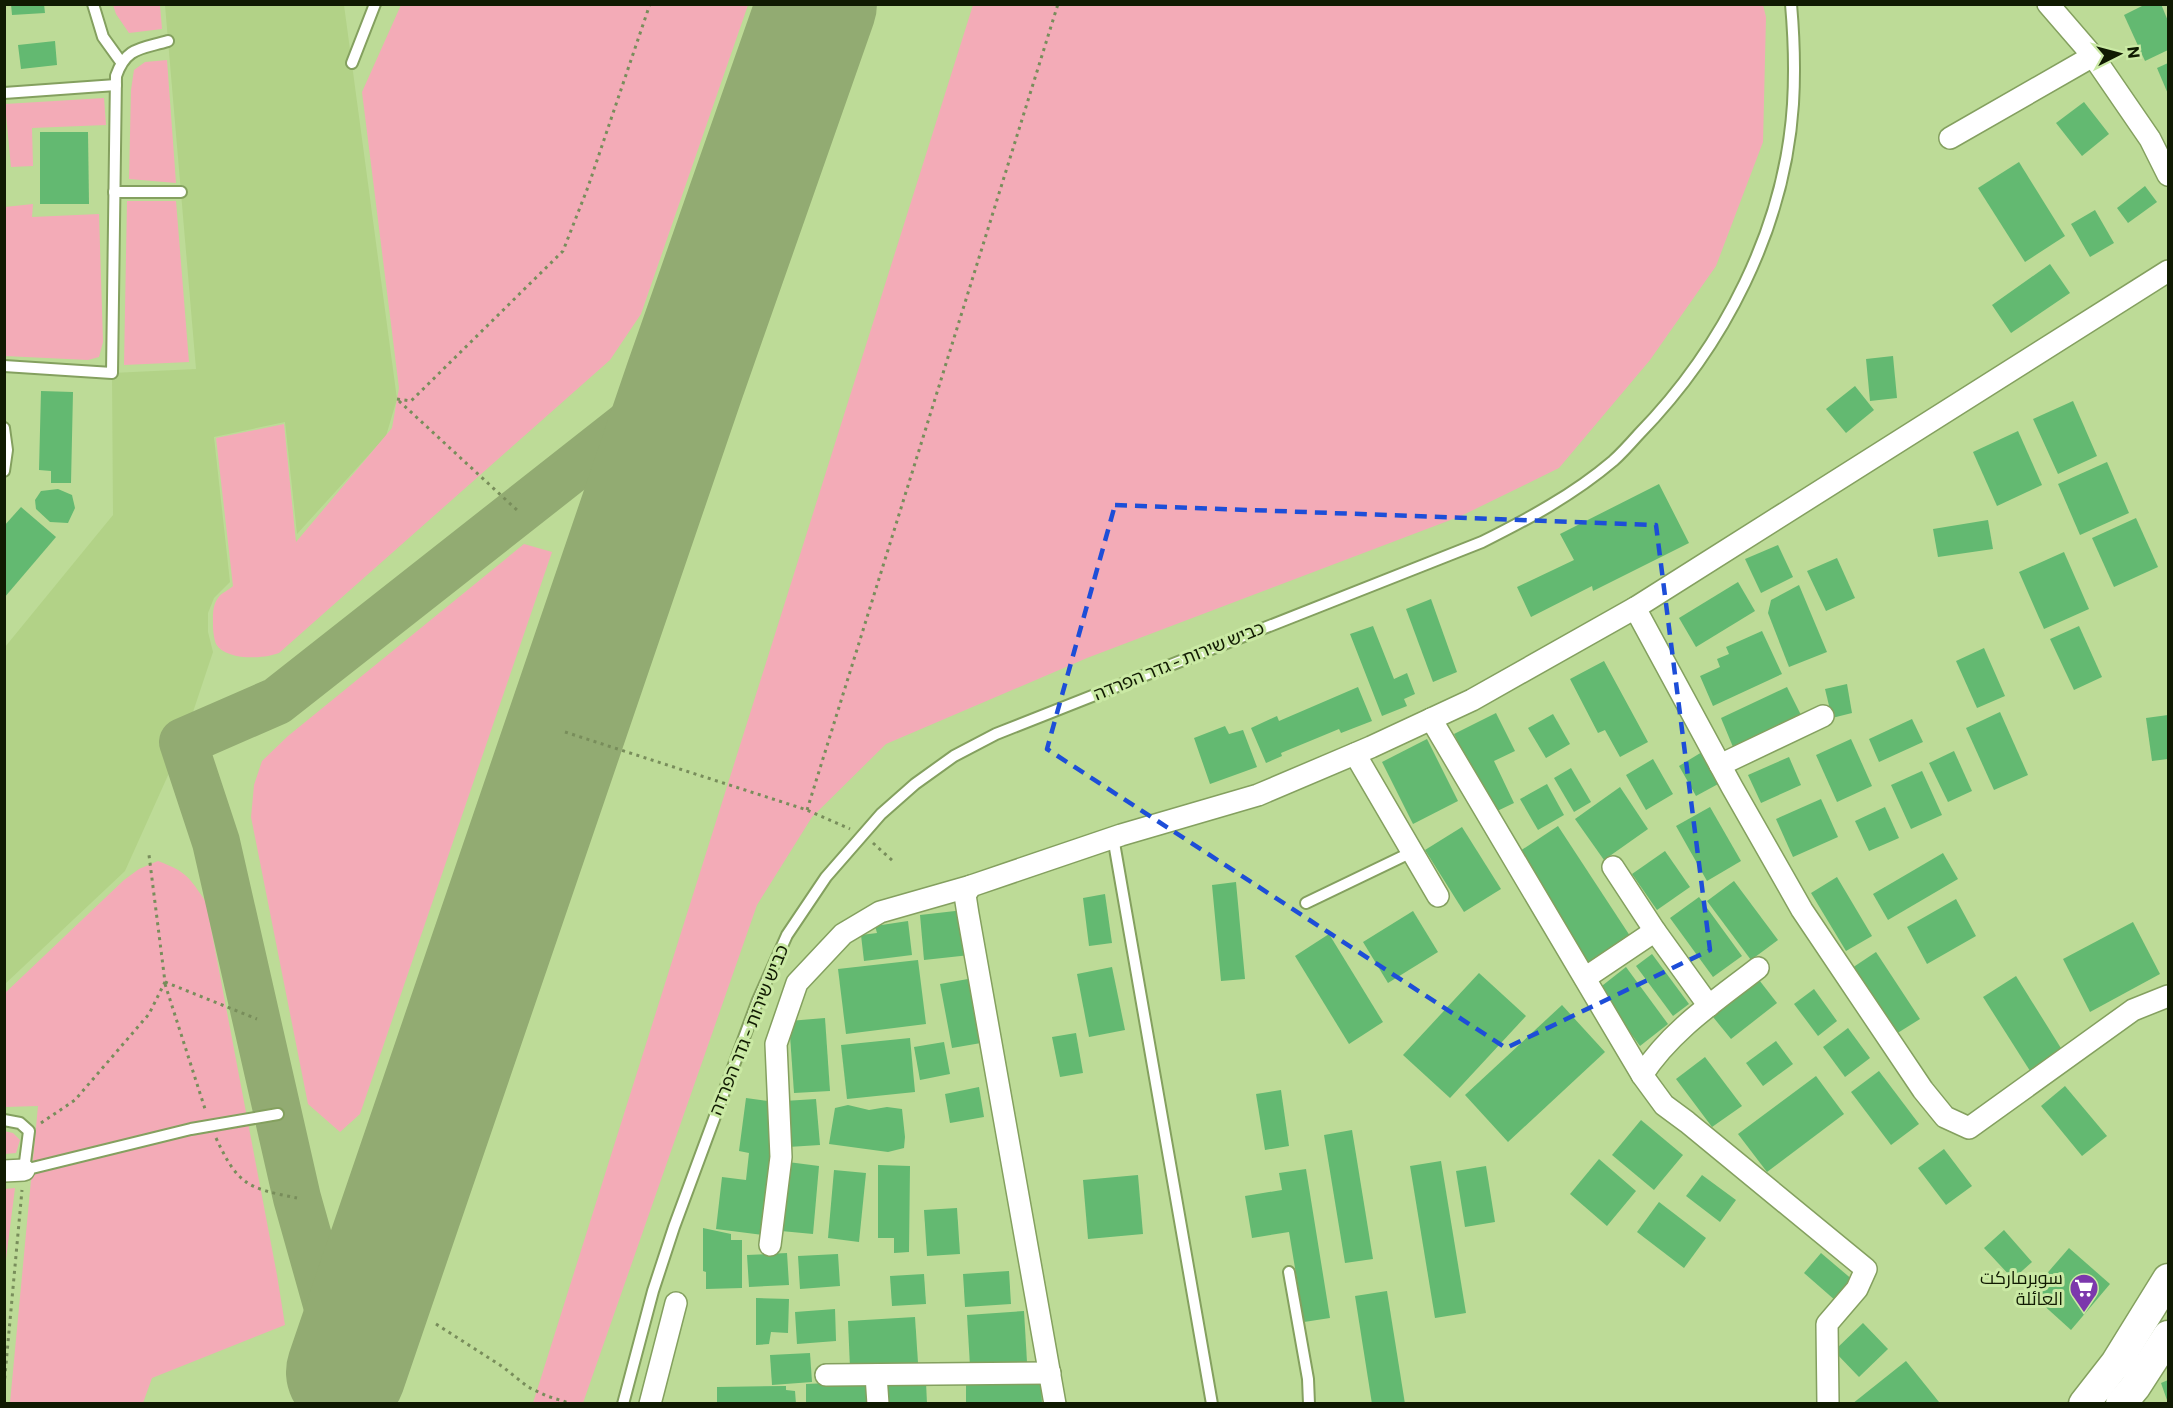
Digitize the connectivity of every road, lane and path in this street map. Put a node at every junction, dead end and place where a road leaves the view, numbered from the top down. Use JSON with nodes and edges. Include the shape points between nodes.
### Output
{"nodes":[{"id":1,"x":93,"y":4,"type":"edge"},
{"id":2,"x":375,"y":4,"type":"edge"},
{"id":3,"x":650,"y":4,"type":"edge"},
{"id":4,"x":1058,"y":4,"type":"edge"},
{"id":5,"x":1791,"y":4,"type":"edge"},
{"id":6,"x":2048,"y":4,"type":"edge"},
{"id":7,"x":168,"y":41,"type":"dead end"},
{"id":8,"x":2093,"y":56,"type":"junction"},
{"id":9,"x":121,"y":62,"type":"junction"},
{"id":10,"x":352,"y":63,"type":"dead end"},
{"id":11,"x":116,"y":85,"type":"junction"},
{"id":12,"x":4,"y":93,"type":"edge"},
{"id":13,"x":1950,"y":138,"type":"dead end"},
{"id":14,"x":2169,"y":175,"type":"edge"},
{"id":15,"x":114,"y":192,"type":"junction"},
{"id":16,"x":181,"y":192,"type":"dead end"},
{"id":17,"x":2169,"y":271,"type":"edge"},
{"id":18,"x":4,"y":366,"type":"edge"},
{"id":19,"x":4,"y":428,"type":"edge"},
{"id":20,"x":4,"y":471,"type":"edge"},
{"id":21,"x":518,"y":511,"type":"dead end"},
{"id":22,"x":1635,"y":608,"type":"junction"},
{"id":23,"x":1823,"y":716,"type":"dead end"},
{"id":24,"x":1431,"y":719,"type":"junction"},
{"id":25,"x":565,"y":732,"type":"dead end"},
{"id":26,"x":1355,"y":754,"type":"junction"},
{"id":27,"x":1720,"y":765,"type":"junction"},
{"id":28,"x":807,"y":810,"type":"junction"},
{"id":29,"x":862,"y":834,"type":"junction"},
{"id":30,"x":1113,"y":837,"type":"junction"},
{"id":31,"x":1412,"y":852,"type":"junction"},
{"id":32,"x":149,"y":855,"type":"dead end"},
{"id":33,"x":893,"y":861,"type":"dead end"},
{"id":34,"x":1613,"y":867,"type":"dead end"},
{"id":35,"x":971,"y":886,"type":"junction"},
{"id":36,"x":1438,"y":896,"type":"dead end"},
{"id":37,"x":1306,"y":903,"type":"dead end"},
{"id":38,"x":1655,"y":931,"type":"junction"},
{"id":39,"x":1758,"y":968,"type":"dead end"},
{"id":40,"x":1585,"y":978,"type":"junction"},
{"id":41,"x":165,"y":982,"type":"junction"},
{"id":42,"x":2169,"y":996,"type":"edge"},
{"id":43,"x":1709,"y":1006,"type":"junction"},
{"id":44,"x":257,"y":1018,"type":"dead end"},
{"id":45,"x":1642,"y":1075,"type":"junction"},
{"id":46,"x":278,"y":1114,"type":"dead end"},
{"id":47,"x":4,"y":1120,"type":"edge"},
{"id":48,"x":210,"y":1125,"type":"junction"},
{"id":49,"x":29,"y":1131,"type":"junction"},
{"id":50,"x":14,"y":1171,"type":"edge"},
{"id":51,"x":297,"y":1198,"type":"dead end"},
{"id":52,"x":770,"y":1245,"type":"dead end"},
{"id":53,"x":1289,"y":1272,"type":"dead end"},
{"id":54,"x":2169,"y":1279,"type":"edge"},
{"id":55,"x":676,"y":1303,"type":"dead end"},
{"id":56,"x":436,"y":1324,"type":"dead end"},
{"id":57,"x":2169,"y":1336,"type":"edge"},
{"id":58,"x":1050,"y":1373,"type":"junction"},
{"id":59,"x":826,"y":1375,"type":"dead end"},
{"id":60,"x":876,"y":1375,"type":"junction"},
{"id":61,"x":4,"y":1386,"type":"edge"},
{"id":62,"x":2116,"y":1398,"type":"edge"},
{"id":63,"x":572,"y":1404,"type":"edge"},
{"id":64,"x":622,"y":1404,"type":"edge"},
{"id":65,"x":650,"y":1404,"type":"edge"},
{"id":66,"x":878,"y":1404,"type":"edge"},
{"id":67,"x":1055,"y":1404,"type":"edge"},
{"id":68,"x":1212,"y":1404,"type":"edge"},
{"id":69,"x":1309,"y":1404,"type":"edge"},
{"id":70,"x":1828,"y":1404,"type":"edge"}],
"edges":[{"from":1,"to":9,"type":"lane","via":[[103,37]]},
{"from":2,"to":10,"type":"lane"},
{"from":3,"to":21,"type":"path","via":[[564,251],[411,401],[397,399]]},
{"from":4,"to":28,"type":"path"},
{"from":5,"to":29,"type":"lane","name":"כביש שירות - גדר הפרדה","via":[[1795,50],[1793,107],[1783,169],[1768,224],[1718,333],[1658,415],[1613,461],[1533,517],[1482,542],[996,734],[954,756],[915,784]]},
{"from":6,"to":8,"type":"street"},
{"from":7,"to":9,"type":"lane","via":[[132,51]]},
{"from":8,"to":13,"type":"street"},
{"from":8,"to":14,"type":"street"},
{"from":9,"to":11,"type":"lane"},
{"from":11,"to":12,"type":"lane"},
{"from":11,"to":15,"type":"lane"},
{"from":15,"to":16,"type":"lane"},
{"from":15,"to":18,"type":"lane","via":[[112,373]]},
{"from":17,"to":22,"type":"street"},
{"from":19,"to":20,"type":"lane"},
{"from":22,"to":24,"type":"street"},
{"from":22,"to":27,"type":"street"},
{"from":23,"to":27,"type":"street"},
{"from":24,"to":26,"type":"street"},
{"from":24,"to":40,"type":"street"},
{"from":25,"to":28,"type":"path"},
{"from":26,"to":30,"type":"street","via":[[1258,795]]},
{"from":26,"to":31,"type":"street"},
{"from":27,"to":42,"type":"street","via":[[1802,910],[1945,1117],[1969,1128],[2133,1010]]},
{"from":28,"to":29,"type":"path"},
{"from":29,"to":33,"type":"path"},
{"from":29,"to":64,"type":"lane","name":"כביש שירות - גדר הפרדה","via":[[826,877],[787,935],[758,1000],[674,1227]]},
{"from":30,"to":35,"type":"street"},
{"from":30,"to":68,"type":"lane"},
{"from":31,"to":36,"type":"street"},
{"from":31,"to":37,"type":"lane"},
{"from":32,"to":41,"type":"path"},
{"from":34,"to":38,"type":"street"},
{"from":35,"to":52,"type":"street","via":[[880,912],[843,934],[797,983],[776,1044],[781,1157]]},
{"from":35,"to":58,"type":"street","via":[[965,896]]},
{"from":38,"to":40,"type":"street"},
{"from":38,"to":43,"type":"street"},
{"from":39,"to":43,"type":"street"},
{"from":40,"to":45,"type":"street"},
{"from":41,"to":44,"type":"path"},
{"from":41,"to":48,"type":"path"},
{"from":41,"to":49,"type":"path","via":[[149,1014],[75,1100]]},
{"from":43,"to":45,"type":"street","via":[[1675,1033]]},
{"from":45,"to":70,"type":"street","via":[[1664,1105],[1866,1269],[1857,1289],[1827,1324]]},
{"from":46,"to":48,"type":"lane"},
{"from":47,"to":49,"type":"lane","via":[[20,1123]]},
{"from":48,"to":50,"type":"lane"},
{"from":48,"to":51,"type":"path","via":[[237,1176],[253,1187]]},
{"from":49,"to":50,"type":"lane"},
{"from":50,"to":61,"type":"path"},
{"from":53,"to":69,"type":"lane"},
{"from":54,"to":62,"type":"main road","via":[[2116,1363]]},
{"from":55,"to":65,"type":"street"},
{"from":56,"to":63,"type":"path","via":[[528,1387]]},
{"from":57,"to":62,"type":"main road"},
{"from":58,"to":60,"type":"street"},
{"from":58,"to":67,"type":"street"},
{"from":59,"to":60,"type":"street"},
{"from":60,"to":66,"type":"street"}]}
